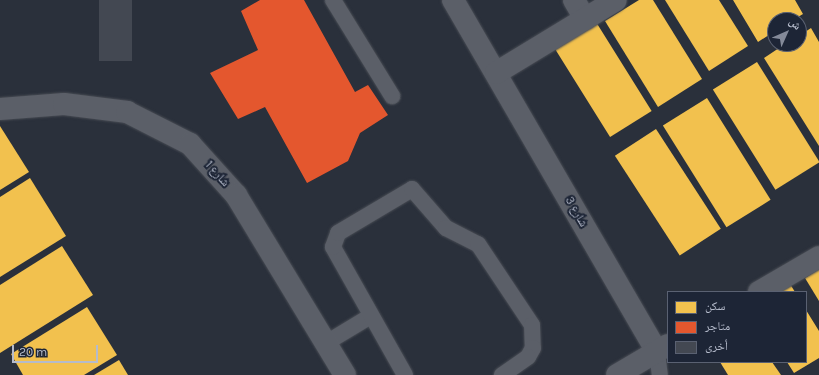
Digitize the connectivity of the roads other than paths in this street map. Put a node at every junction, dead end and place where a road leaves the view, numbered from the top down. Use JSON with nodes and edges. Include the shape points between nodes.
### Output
{"nodes":[{"id":1,"x":333,"y":0,"type":"edge"},
{"id":2,"x":453,"y":0,"type":"edge"},
{"id":3,"x":574,"y":0,"type":"edge"},
{"id":4,"x":616,"y":0,"type":"edge"},
{"id":5,"x":585,"y":19,"type":"junction"},
{"id":6,"x":496,"y":73,"type":"junction"},
{"id":7,"x":392,"y":96,"type":"dead end"},
{"id":8,"x":0,"y":109,"type":"edge"},
{"id":9,"x":819,"y":257,"type":"edge"},
{"id":10,"x":761,"y":291,"type":"edge"},
{"id":11,"x":371,"y":316,"type":"junction"},
{"id":12,"x":326,"y":343,"type":"junction"},
{"id":13,"x":662,"y":348,"type":"edge"},
{"id":14,"x":345,"y":375,"type":"edge"},
{"id":15,"x":405,"y":375,"type":"edge"},
{"id":16,"x":502,"y":375,"type":"edge"},
{"id":17,"x":617,"y":375,"type":"edge"},
{"id":18,"x":660,"y":375,"type":"edge"}],
"edges":[{"from":1,"to":7,"type":"lane"},
{"from":2,"to":6,"type":"street","name":"شارع 3"},
{"from":3,"to":5,"type":"street"},
{"from":4,"to":5,"type":"street"},
{"from":5,"to":6,"type":"street"},
{"from":6,"to":13,"type":"street","name":"شارع 3"},
{"from":8,"to":12,"type":"street","name":"شارع 1","via":[[64,104],[126,112],[190,144],[236,195]]},
{"from":9,"to":10,"type":"street"},
{"from":11,"to":12,"type":"lane"},
{"from":11,"to":15,"type":"lane"},
{"from":11,"to":16,"type":"lane","via":[[336,255],[334,239],[412,189],[446,228],[478,244],[532,325],[533,348],[528,357]]},
{"from":12,"to":14,"type":"street","name":"شارع 1"},
{"from":13,"to":17,"type":"street"},
{"from":13,"to":18,"type":"lane"}]}
